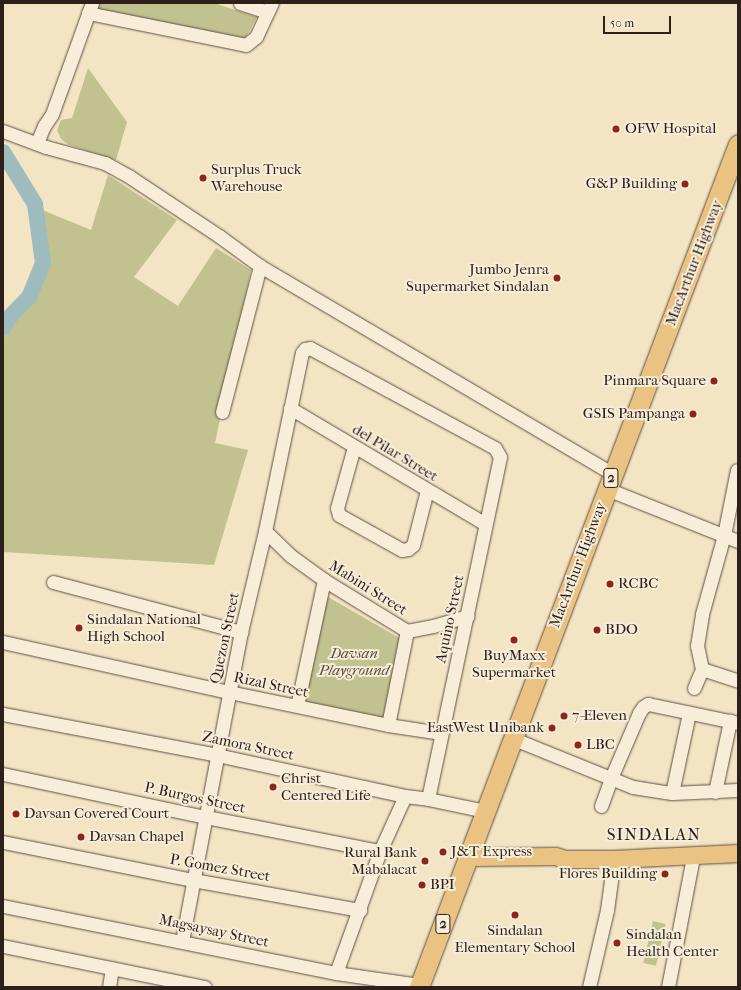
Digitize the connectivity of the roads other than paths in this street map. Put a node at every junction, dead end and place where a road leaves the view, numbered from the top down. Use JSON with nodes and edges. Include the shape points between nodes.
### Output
{"nodes":[{"id":1,"x":240,"y":3,"type":"edge"},
{"id":2,"x":270,"y":7,"type":"edge"},
{"id":3,"x":90,"y":8,"type":"edge"},
{"id":4,"x":3,"y":131,"type":"edge"},
{"id":5,"x":738,"y":144,"type":"edge"},
{"id":6,"x":42,"y":145,"type":"junction"},
{"id":7,"x":260,"y":266,"type":"junction"},
{"id":8,"x":290,"y":408,"type":"junction"},
{"id":9,"x":222,"y":412,"type":"dead end"},
{"id":10,"x":354,"y":447,"type":"junction"},
{"id":11,"x":495,"y":448,"type":"joint"},
{"id":12,"x":737,"y":470,"type":"dead end"},
{"id":13,"x":610,"y":482,"type":"junction"},
{"id":14,"x":427,"y":490,"type":"junction"},
{"id":15,"x":735,"y":490,"type":"edge"},
{"id":16,"x":485,"y":524,"type":"junction"},
{"id":17,"x":265,"y":531,"type":"junction"},
{"id":18,"x":724,"y":535,"type":"junction"},
{"id":19,"x":738,"y":541,"type":"edge"},
{"id":20,"x":324,"y":580,"type":"junction"},
{"id":21,"x":53,"y":582,"type":"dead end"},
{"id":22,"x":468,"y":616,"type":"junction"},
{"id":23,"x":407,"y":631,"type":"junction"},
{"id":24,"x":241,"y":632,"type":"junction"},
{"id":25,"x":3,"y":642,"type":"edge"},
{"id":26,"x":702,"y":669,"type":"junction"},
{"id":27,"x":738,"y":681,"type":"edge"},
{"id":28,"x":694,"y":688,"type":"dead end"},
{"id":29,"x":229,"y":692,"type":"junction"},
{"id":30,"x":297,"y":706,"type":"junction"},
{"id":31,"x":689,"y":713,"type":"junction"},
{"id":32,"x":3,"y":714,"type":"edge"},
{"id":33,"x":734,"y":722,"type":"edge"},
{"id":34,"x":388,"y":724,"type":"junction"},
{"id":35,"x":441,"y":733,"type":"junction"},
{"id":36,"x":514,"y":739,"type":"junction"},
{"id":37,"x":217,"y":755,"type":"junction"},
{"id":38,"x":3,"y":774,"type":"edge"},
{"id":39,"x":611,"y":778,"type":"junction"},
{"id":40,"x":738,"y":790,"type":"edge"},
{"id":41,"x":715,"y":792,"type":"junction"},
{"id":42,"x":672,"y":793,"type":"junction"},
{"id":43,"x":405,"y":796,"type":"junction"},
{"id":44,"x":428,"y":799,"type":"junction"},
{"id":45,"x":601,"y":806,"type":"dead end"},
{"id":46,"x":485,"y":811,"type":"junction"},
{"id":47,"x":206,"y":817,"type":"junction"},
{"id":48,"x":3,"y":842,"type":"edge"},
{"id":49,"x":380,"y":851,"type":"junction"},
{"id":50,"x":738,"y":853,"type":"edge"},
{"id":51,"x":693,"y":856,"type":"junction"},
{"id":52,"x":614,"y":859,"type":"junction"},
{"id":53,"x":467,"y":860,"type":"junction"},
{"id":54,"x":193,"y":880,"type":"junction"},
{"id":55,"x":3,"y":906,"type":"edge"},
{"id":56,"x":360,"y":910,"type":"junction"},
{"id":57,"x":182,"y":941,"type":"junction"},
{"id":58,"x":3,"y":946,"type":"edge"},
{"id":59,"x":112,"y":968,"type":"junction"},
{"id":60,"x":336,"y":973,"type":"junction"},
{"id":61,"x":419,"y":986,"type":"edge"},
{"id":62,"x":109,"y":987,"type":"edge"},
{"id":63,"x":205,"y":987,"type":"edge"},
{"id":64,"x":589,"y":987,"type":"edge"},
{"id":65,"x":668,"y":987,"type":"edge"}],
"edges":[{"from":1,"to":2,"type":"street"},
{"from":2,"to":3,"type":"street","via":[[256,37],[246,45]]},
{"from":3,"to":6,"type":"street","via":[[52,114],[53,128]]},
{"from":4,"to":6,"type":"street"},
{"from":5,"to":13,"type":"highway","name":"MacArthur Highway","number":"2"},
{"from":6,"to":7,"type":"street","via":[[105,163],[219,236]]},
{"from":7,"to":9,"type":"street"},
{"from":7,"to":13,"type":"street"},
{"from":8,"to":10,"type":"street","name":"del Pilar Street"},
{"from":8,"to":11,"type":"street","name":"Quezon Street","via":[[302,352],[310,348]]},
{"from":8,"to":17,"type":"street","name":"Quezon Street"},
{"from":10,"to":14,"type":"street","name":"del Pilar Street"},
{"from":10,"to":14,"type":"street","via":[[337,508],[339,515],[402,550],[408,549],[413,545]]},
{"from":11,"to":16,"type":"street","name":"Aquino Street","via":[[500,457]]},
{"from":12,"to":15,"type":"street"},
{"from":13,"to":18,"type":"street"},
{"from":13,"to":36,"type":"highway","name":"MacArthur Highway","number":"2"},
{"from":14,"to":16,"type":"street","name":"del Pilar Street"},
{"from":15,"to":18,"type":"street"},
{"from":16,"to":22,"type":"street","name":"Aquino Street"},
{"from":17,"to":20,"type":"street","name":"Mabini Street","via":[[291,556]]},
{"from":17,"to":24,"type":"street","name":"Quezon Street"},
{"from":18,"to":19,"type":"street"},
{"from":18,"to":26,"type":"street","via":[[697,646]]},
{"from":20,"to":23,"type":"street","name":"Mabini Street"},
{"from":20,"to":30,"type":"street"},
{"from":21,"to":24,"type":"street"},
{"from":22,"to":23,"type":"street","name":"Mabini Street"},
{"from":22,"to":35,"type":"street","name":"Aquino Street"},
{"from":23,"to":34,"type":"street"},
{"from":24,"to":29,"type":"street","name":"Quezon Street"},
{"from":25,"to":29,"type":"street","name":"Rizal Street"},
{"from":26,"to":27,"type":"street"},
{"from":26,"to":28,"type":"street"},
{"from":29,"to":30,"type":"street","name":"Rizal Street"},
{"from":29,"to":37,"type":"street","name":"Quezon Street"},
{"from":30,"to":34,"type":"street","name":"Rizal Street"},
{"from":31,"to":33,"type":"street"},
{"from":31,"to":39,"type":"street","via":[[648,704],[643,707]]},
{"from":31,"to":42,"type":"street"},
{"from":32,"to":37,"type":"street","name":"Zamora Street"},
{"from":33,"to":41,"type":"street"},
{"from":34,"to":35,"type":"street","name":"Rizal Street"},
{"from":35,"to":44,"type":"street","name":"Aquino Street"},
{"from":36,"to":39,"type":"street"},
{"from":36,"to":46,"type":"highway","name":"MacArthur Highway","number":"2"},
{"from":37,"to":43,"type":"street","name":"Zamora Street"},
{"from":37,"to":47,"type":"street","name":"Quezon Street"},
{"from":38,"to":47,"type":"street","name":"P. Burgos Street"},
{"from":39,"to":42,"type":"street","via":[[632,787]]},
{"from":39,"to":45,"type":"street"},
{"from":40,"to":41,"type":"street"},
{"from":41,"to":42,"type":"street"},
{"from":43,"to":44,"type":"street","name":"Zamora Street"},
{"from":43,"to":49,"type":"street"},
{"from":44,"to":46,"type":"street","name":"Zamora Street"},
{"from":46,"to":53,"type":"highway","name":"MacArthur Highway","number":"2"},
{"from":47,"to":49,"type":"street","name":"P. Burgos Street"},
{"from":47,"to":54,"type":"street","name":"Quezon Street"},
{"from":48,"to":54,"type":"street","name":"P. Gomez Street"},
{"from":49,"to":56,"type":"street"},
{"from":50,"to":51,"type":"main road"},
{"from":51,"to":52,"type":"main road"},
{"from":51,"to":65,"type":"street"},
{"from":52,"to":53,"type":"main road","via":[[565,859],[556,864]]},
{"from":52,"to":64,"type":"street","via":[[607,910]]},
{"from":53,"to":61,"type":"highway","name":"MacArthur Highway","number":"2"},
{"from":54,"to":56,"type":"street","name":"P. Gomez Street"},
{"from":54,"to":57,"type":"street","name":"Quezon Street"},
{"from":55,"to":57,"type":"street","name":"Magsaysay Street"},
{"from":56,"to":60,"type":"street"},
{"from":57,"to":60,"type":"street","name":"Magsaysay Street"},
{"from":58,"to":59,"type":"street"},
{"from":59,"to":62,"type":"street"},
{"from":59,"to":63,"type":"street"},
{"from":60,"to":61,"type":"street","name":"Magsaysay Street"}]}
